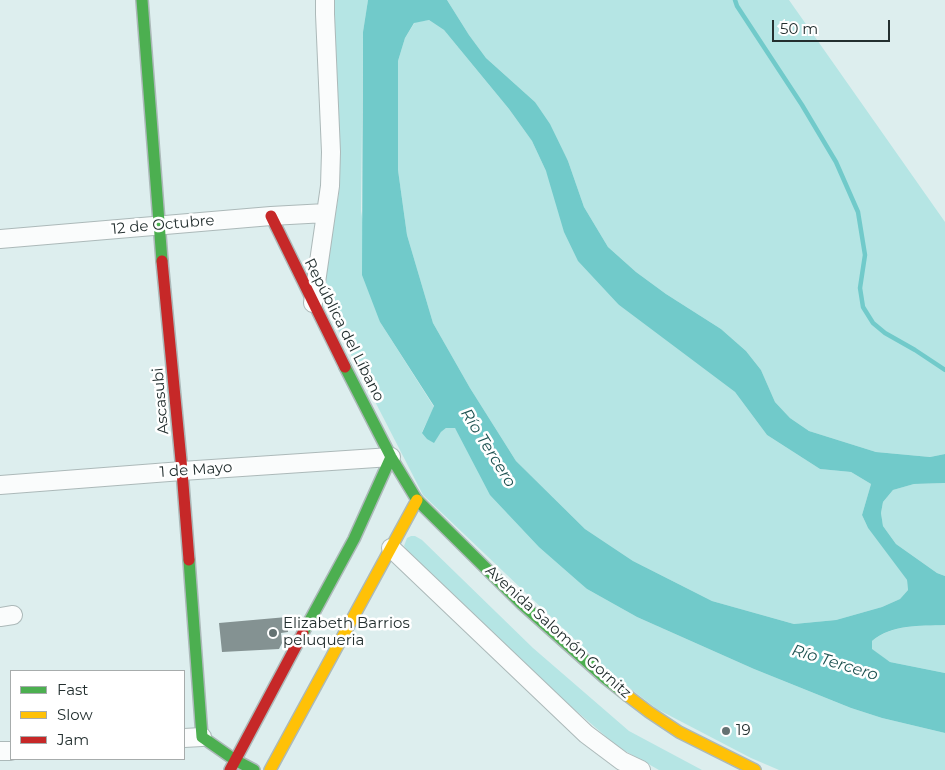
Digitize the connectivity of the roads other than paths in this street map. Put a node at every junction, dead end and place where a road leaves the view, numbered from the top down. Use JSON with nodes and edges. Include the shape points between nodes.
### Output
{"nodes":[{"id":1,"x":142,"y":0,"type":"edge"},
{"id":2,"x":325,"y":0,"type":"edge"},
{"id":3,"x":326,"y":213,"type":"junction"},
{"id":4,"x":271,"y":216,"type":"junction"},
{"id":5,"x":159,"y":225,"type":"junction"},
{"id":6,"x":0,"y":239,"type":"edge"},
{"id":7,"x":313,"y":303,"type":"junction"},
{"id":8,"x":391,"y":457,"type":"junction"},
{"id":9,"x":182,"y":471,"type":"junction"},
{"id":10,"x":0,"y":485,"type":"edge"},
{"id":11,"x":417,"y":500,"type":"junction"},
{"id":12,"x":391,"y":548,"type":"junction"},
{"id":13,"x":202,"y":737,"type":"junction"},
{"id":14,"x":185,"y":738,"type":"edge"},
{"id":15,"x":233,"y":765,"type":"edge"},
{"id":16,"x":254,"y":770,"type":"edge"},
{"id":17,"x":270,"y":770,"type":"edge"},
{"id":18,"x":641,"y":770,"type":"edge"},
{"id":19,"x":755,"y":770,"type":"edge"}],
"edges":[{"from":1,"to":5,"type":"street","name":"Ascasubi"},
{"from":2,"to":3,"type":"street","via":[[331,152]]},
{"from":3,"to":4,"type":"street","name":"12 de Octubre"},
{"from":3,"to":7,"type":"street"},
{"from":4,"to":5,"type":"street","name":"12 de Octubre"},
{"from":4,"to":7,"type":"street","name":"República del Líbano"},
{"from":5,"to":6,"type":"street","name":"12 de Octubre"},
{"from":5,"to":9,"type":"street","name":"Ascasubi"},
{"from":7,"to":8,"type":"street","name":"República del Líbano"},
{"from":8,"to":9,"type":"street","name":"1 de Mayo"},
{"from":8,"to":11,"type":"street","name":"Avenida Salomón Gornitz"},
{"from":8,"to":15,"type":"street","via":[[354,539]]},
{"from":9,"to":10,"type":"street","name":"1 de Mayo"},
{"from":9,"to":13,"type":"street","name":"Ascasubi"},
{"from":11,"to":12,"type":"street"},
{"from":11,"to":19,"type":"street","name":"Avenida Salomón Gornitz","via":[[522,604],[605,678],[679,732]]},
{"from":12,"to":17,"type":"street"},
{"from":12,"to":18,"type":"street","via":[[586,734]]},
{"from":13,"to":14,"type":"street"},
{"from":13,"to":15,"type":"street"},
{"from":15,"to":16,"type":"street"}]}
